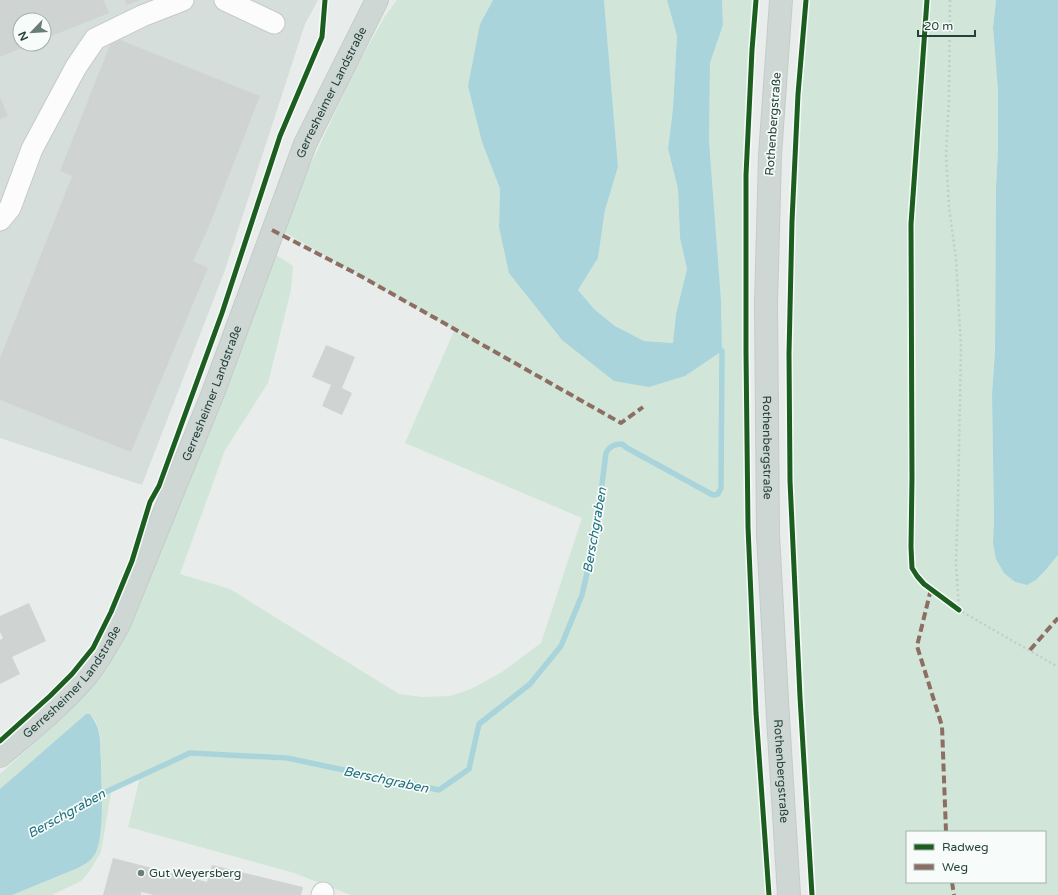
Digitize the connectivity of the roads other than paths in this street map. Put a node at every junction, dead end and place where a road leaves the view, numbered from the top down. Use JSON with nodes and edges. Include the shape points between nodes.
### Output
{"nodes":[{"id":1,"x":182,"y":0,"type":"edge"},
{"id":2,"x":225,"y":0,"type":"edge"},
{"id":3,"x":781,"y":0,"type":"edge"},
{"id":4,"x":374,"y":1,"type":"edge"},
{"id":5,"x":274,"y":23,"type":"dead end"},
{"id":6,"x":0,"y":220,"type":"edge"},
{"id":7,"x":0,"y":756,"type":"edge"},
{"id":8,"x":789,"y":895,"type":"edge"}],
"edges":[{"from":1,"to":6,"type":"lane","via":[[95,39],[76,67],[32,149],[10,208]]},
{"from":2,"to":5,"type":"lane"},
{"from":3,"to":8,"type":"main road","name":"Rothenbergstraße","via":[[770,155],[766,304],[768,511]]},
{"from":4,"to":7,"type":"main road","name":"Gerresheimer Landstraße","via":[[305,144],[213,394],[119,624],[93,667],[72,692]]}]}
